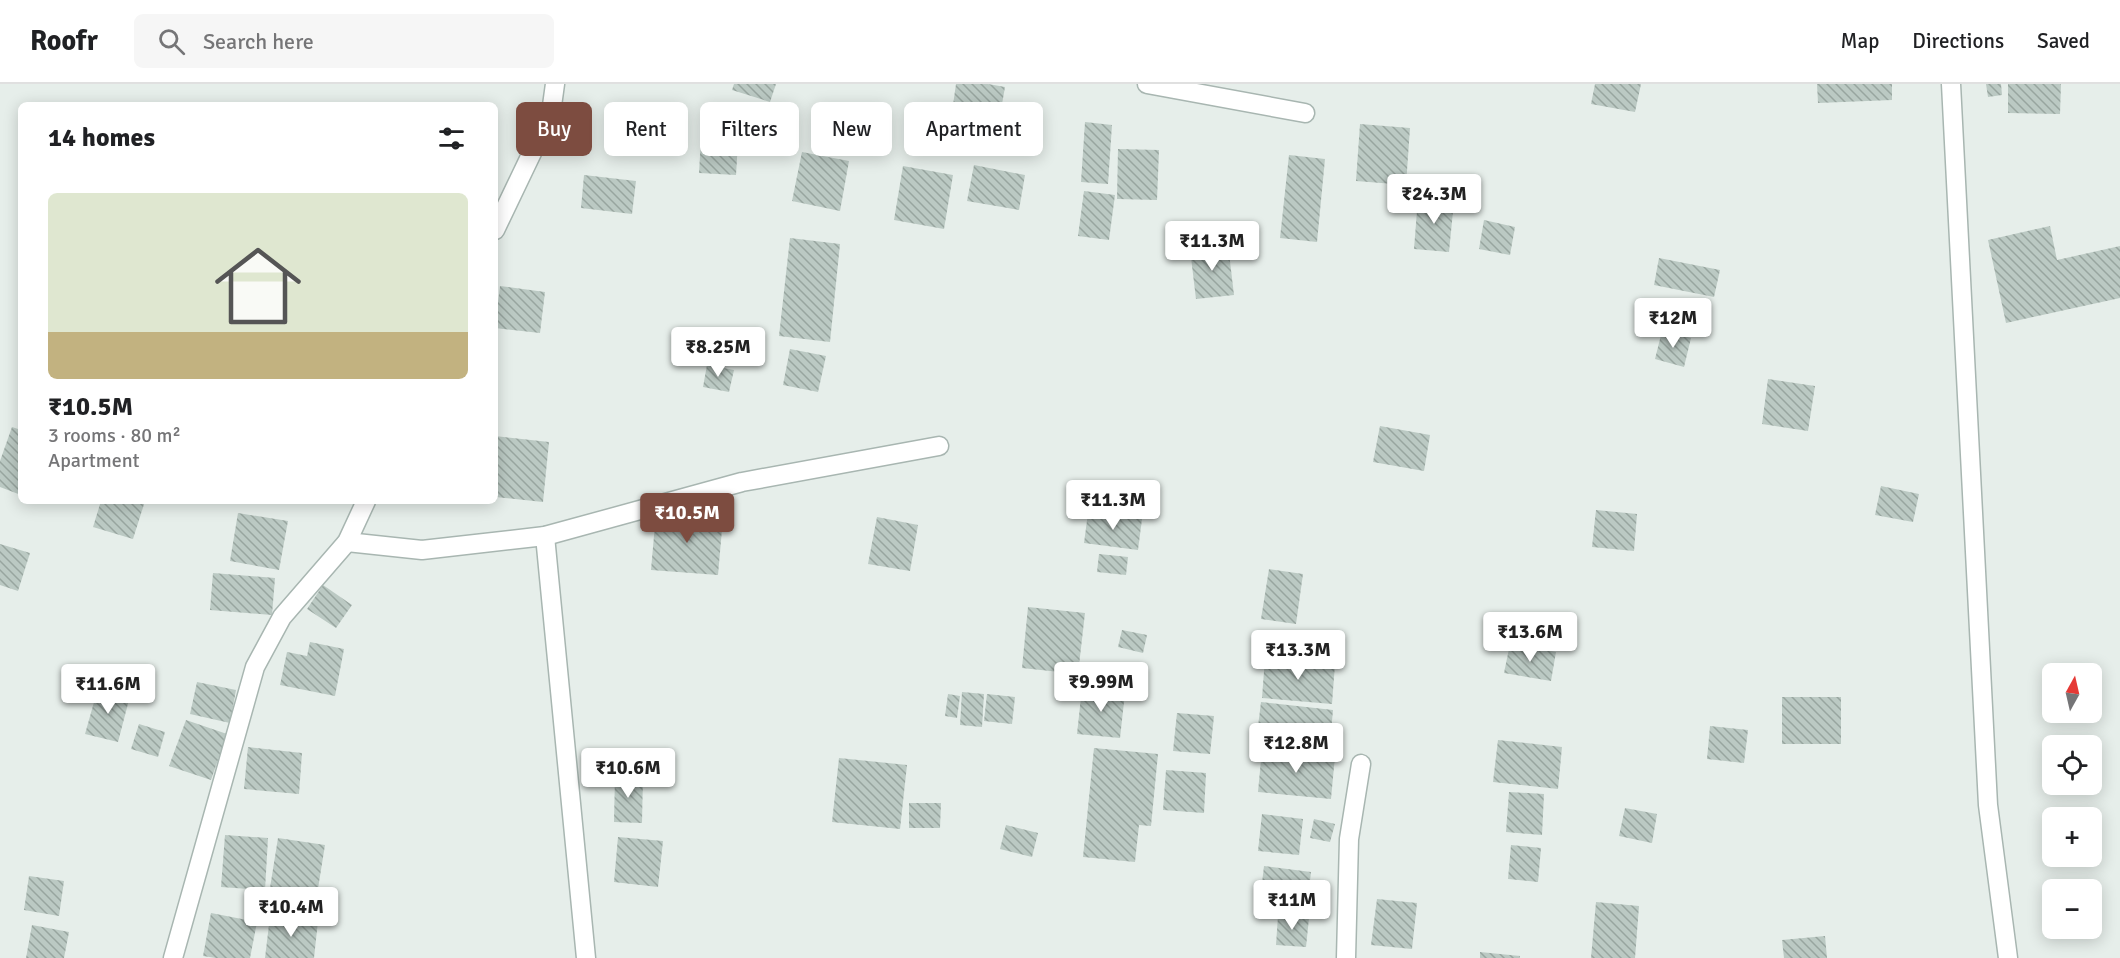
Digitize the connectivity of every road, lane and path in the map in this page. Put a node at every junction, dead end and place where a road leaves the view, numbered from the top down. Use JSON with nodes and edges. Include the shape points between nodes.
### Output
{"nodes":[{"id":1,"x":555,"y":84,"type":"edge"},
{"id":2,"x":1147,"y":84,"type":"edge"},
{"id":3,"x":1952,"y":84,"type":"edge"},
{"id":4,"x":1305,"y":113,"type":"dead end"},
{"id":5,"x":498,"y":224,"type":"edge"},
{"id":6,"x":939,"y":446,"type":"dead end"},
{"id":7,"x":365,"y":504,"type":"edge"},
{"id":8,"x":545,"y":536,"type":"junction"},
{"id":9,"x":347,"y":542,"type":"junction"},
{"id":10,"x":1361,"y":764,"type":"dead end"},
{"id":11,"x":173,"y":958,"type":"edge"},
{"id":12,"x":586,"y":958,"type":"edge"},
{"id":13,"x":1346,"y":958,"type":"edge"},
{"id":14,"x":2008,"y":958,"type":"edge"}],
"edges":[{"from":1,"to":5,"type":"street","via":[[551,113]]},
{"from":2,"to":4,"type":"street"},
{"from":3,"to":14,"type":"street","via":[[1988,805]]},
{"from":6,"to":8,"type":"street","via":[[742,482]]},
{"from":7,"to":9,"type":"street"},
{"from":8,"to":9,"type":"street","via":[[422,550]]},
{"from":8,"to":12,"type":"street"},
{"from":9,"to":11,"type":"street","via":[[282,617],[255,667]]},
{"from":10,"to":13,"type":"street","via":[[1349,839]]}]}
